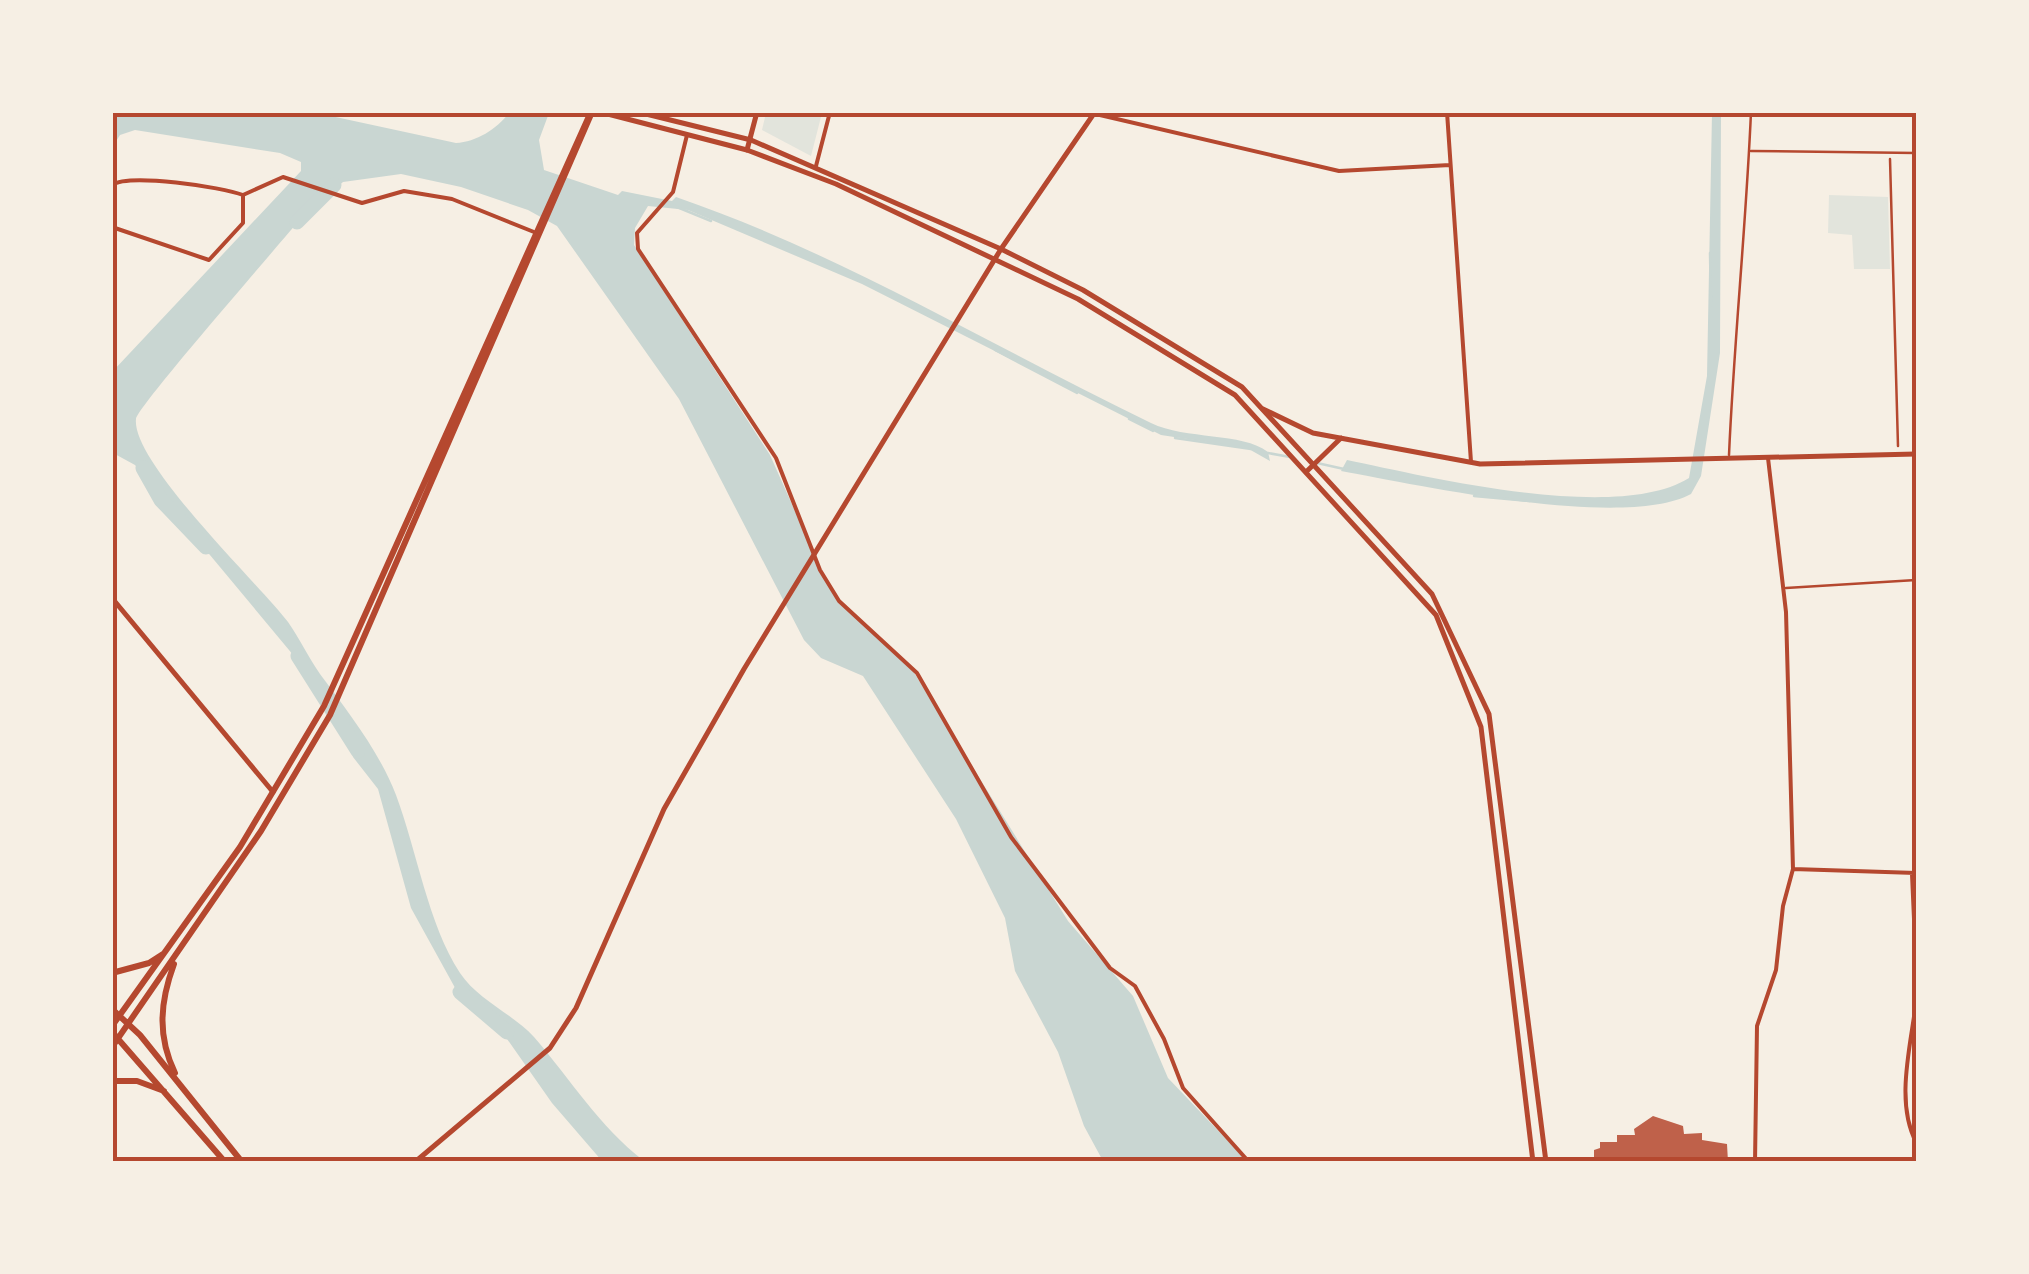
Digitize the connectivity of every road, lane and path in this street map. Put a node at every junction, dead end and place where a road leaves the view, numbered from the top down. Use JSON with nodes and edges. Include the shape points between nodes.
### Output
{"nodes":[{"id":1,"x":538,"y":112,"type":"edge"},
{"id":2,"x":594,"y":112,"type":"edge"},
{"id":3,"x":638,"y":112,"type":"edge"},
{"id":4,"x":757,"y":112,"type":"edge"},
{"id":5,"x":830,"y":112,"type":"edge"},
{"id":6,"x":1447,"y":112,"type":"edge"},
{"id":7,"x":1751,"y":112,"type":"edge"},
{"id":8,"x":554,"y":113,"type":"edge"},
{"id":9,"x":1092,"y":113,"type":"edge"},
{"id":10,"x":686,"y":135,"type":"junction"},
{"id":11,"x":750,"y":140,"type":"junction"},
{"id":12,"x":747,"y":150,"type":"junction"},
{"id":13,"x":1749,"y":151,"type":"junction"},
{"id":14,"x":1890,"y":153,"type":"junction"},
{"id":15,"x":1916,"y":153,"type":"edge"},
{"id":16,"x":1450,"y":165,"type":"junction"},
{"id":17,"x":816,"y":166,"type":"junction"},
{"id":18,"x":112,"y":185,"type":"edge"},
{"id":19,"x":243,"y":195,"type":"junction"},
{"id":20,"x":544,"y":220,"type":"junction"},
{"id":21,"x":112,"y":227,"type":"edge"},
{"id":22,"x":534,"y":232,"type":"junction"},
{"id":23,"x":1002,"y":250,"type":"junction"},
{"id":24,"x":996,"y":258,"type":"junction"},
{"id":25,"x":1261,"y":407,"type":"junction"},
{"id":26,"x":1341,"y":438,"type":"junction"},
{"id":27,"x":1916,"y":454,"type":"edge"},
{"id":28,"x":1899,"y":455,"type":"junction"},
{"id":29,"x":1729,"y":458,"type":"junction"},
{"id":30,"x":1768,"y":458,"type":"junction"},
{"id":31,"x":1471,"y":463,"type":"junction"},
{"id":32,"x":1314,"y":464,"type":"junction"},
{"id":33,"x":1306,"y":472,"type":"junction"},
{"id":34,"x":1916,"y":580,"type":"edge"},
{"id":35,"x":1784,"y":588,"type":"junction"},
{"id":36,"x":112,"y":598,"type":"edge"},
{"id":37,"x":275,"y":794,"type":"junction"},
{"id":38,"x":1792,"y":869,"type":"junction"},
{"id":39,"x":1914,"y":873,"type":"edge"},
{"id":40,"x":168,"y":950,"type":"junction"},
{"id":41,"x":178,"y":953,"type":"junction"},
{"id":42,"x":1916,"y":964,"type":"edge"},
{"id":43,"x":112,"y":973,"type":"edge"},
{"id":44,"x":1916,"y":1002,"type":"edge"},
{"id":45,"x":112,"y":1009,"type":"edge"},
{"id":46,"x":120,"y":1016,"type":"junction"},
{"id":47,"x":129,"y":1026,"type":"junction"},
{"id":48,"x":112,"y":1029,"type":"edge"},
{"id":49,"x":120,"y":1038,"type":"junction"},
{"id":50,"x":112,"y":1047,"type":"edge"},
{"id":51,"x":112,"y":1081,"type":"edge"},
{"id":52,"x":182,"y":1088,"type":"junction"},
{"id":53,"x":168,"y":1092,"type":"junction"},
{"id":54,"x":1916,"y":1142,"type":"edge"},
{"id":55,"x":225,"y":1162,"type":"edge"},
{"id":56,"x":242,"y":1162,"type":"edge"},
{"id":57,"x":415,"y":1162,"type":"edge"},
{"id":58,"x":1249,"y":1162,"type":"edge"},
{"id":59,"x":1534,"y":1162,"type":"edge"},
{"id":60,"x":1546,"y":1162,"type":"edge"},
{"id":61,"x":1754,"y":1162,"type":"edge"}],
"edges":[{"from":1,"to":8,"type":"main road"},
{"from":2,"to":10,"type":"main road"},
{"from":2,"to":20,"type":"main road"},
{"from":3,"to":11,"type":"main road"},
{"from":4,"to":11,"type":"main road"},
{"from":5,"to":17,"type":"street"},
{"from":6,"to":16,"type":"street"},
{"from":7,"to":13,"type":"street"},
{"from":9,"to":16,"type":"street","via":[[1339,172]]},
{"from":9,"to":23,"type":"main road"},
{"from":10,"to":12,"type":"main road"},
{"from":10,"to":58,"type":"street","via":[[673,192],[637,233],[638,249],[776,458],[838,601],[917,673],[1012,837],[1110,968],[1135,986],[1183,1088]]},
{"from":11,"to":12,"type":"main road"},
{"from":11,"to":17,"type":"main road"},
{"from":12,"to":24,"type":"main road"},
{"from":13,"to":14,"type":"street"},
{"from":13,"to":29,"type":"street"},
{"from":14,"to":15,"type":"street"},
{"from":14,"to":28,"type":"path"},
{"from":16,"to":31,"type":"street"},
{"from":17,"to":23,"type":"main road"},
{"from":18,"to":19,"type":"street","via":[[138,180]]},
{"from":19,"to":21,"type":"street","via":[[243,222],[209,260]]},
{"from":19,"to":22,"type":"street","via":[[276,178],[362,202],[424,193],[488,210]]},
{"from":20,"to":22,"type":"main road"},
{"from":20,"to":41,"type":"main road","via":[[330,715]]},
{"from":22,"to":37,"type":"main road","via":[[330,693]]},
{"from":23,"to":24,"type":"main road"},
{"from":23,"to":25,"type":"main road","via":[[1083,290],[1242,387]]},
{"from":24,"to":33,"type":"main road","via":[[1078,299],[1235,395]]},
{"from":24,"to":57,"type":"main road","via":[[664,809],[576,1008],[550,1048]]},
{"from":25,"to":26,"type":"main road","via":[[1294,427]]},
{"from":25,"to":32,"type":"main road"},
{"from":26,"to":31,"type":"main road"},
{"from":26,"to":32,"type":"main road"},
{"from":27,"to":28,"type":"main road"},
{"from":28,"to":30,"type":"main road"},
{"from":29,"to":30,"type":"main road"},
{"from":29,"to":31,"type":"main road"},
{"from":30,"to":35,"type":"street"},
{"from":32,"to":33,"type":"main road"},
{"from":32,"to":60,"type":"main road","via":[[1432,594],[1489,714]]},
{"from":33,"to":59,"type":"main road","via":[[1436,615],[1481,726]]},
{"from":34,"to":35,"type":"street"},
{"from":35,"to":38,"type":"street"},
{"from":36,"to":37,"type":"main road"},
{"from":37,"to":40,"type":"main road"},
{"from":38,"to":39,"type":"street"},
{"from":38,"to":61,"type":"street","via":[[1776,970],[1757,1026]]},
{"from":39,"to":42,"type":"street"},
{"from":40,"to":43,"type":"main road"},
{"from":40,"to":46,"type":"main road"},
{"from":41,"to":47,"type":"main road"},
{"from":41,"to":52,"type":"main road","via":[[165,990],[162,1029]]},
{"from":44,"to":54,"type":"street","via":[[1906,1081]]},
{"from":45,"to":46,"type":"main road"},
{"from":46,"to":47,"type":"main road"},
{"from":46,"to":48,"type":"main road"},
{"from":47,"to":49,"type":"main road"},
{"from":47,"to":52,"type":"main road"},
{"from":48,"to":49,"type":"main road"},
{"from":49,"to":50,"type":"main road"},
{"from":49,"to":53,"type":"main road"},
{"from":51,"to":53,"type":"main road"},
{"from":52,"to":56,"type":"main road"},
{"from":53,"to":55,"type":"main road"}]}
